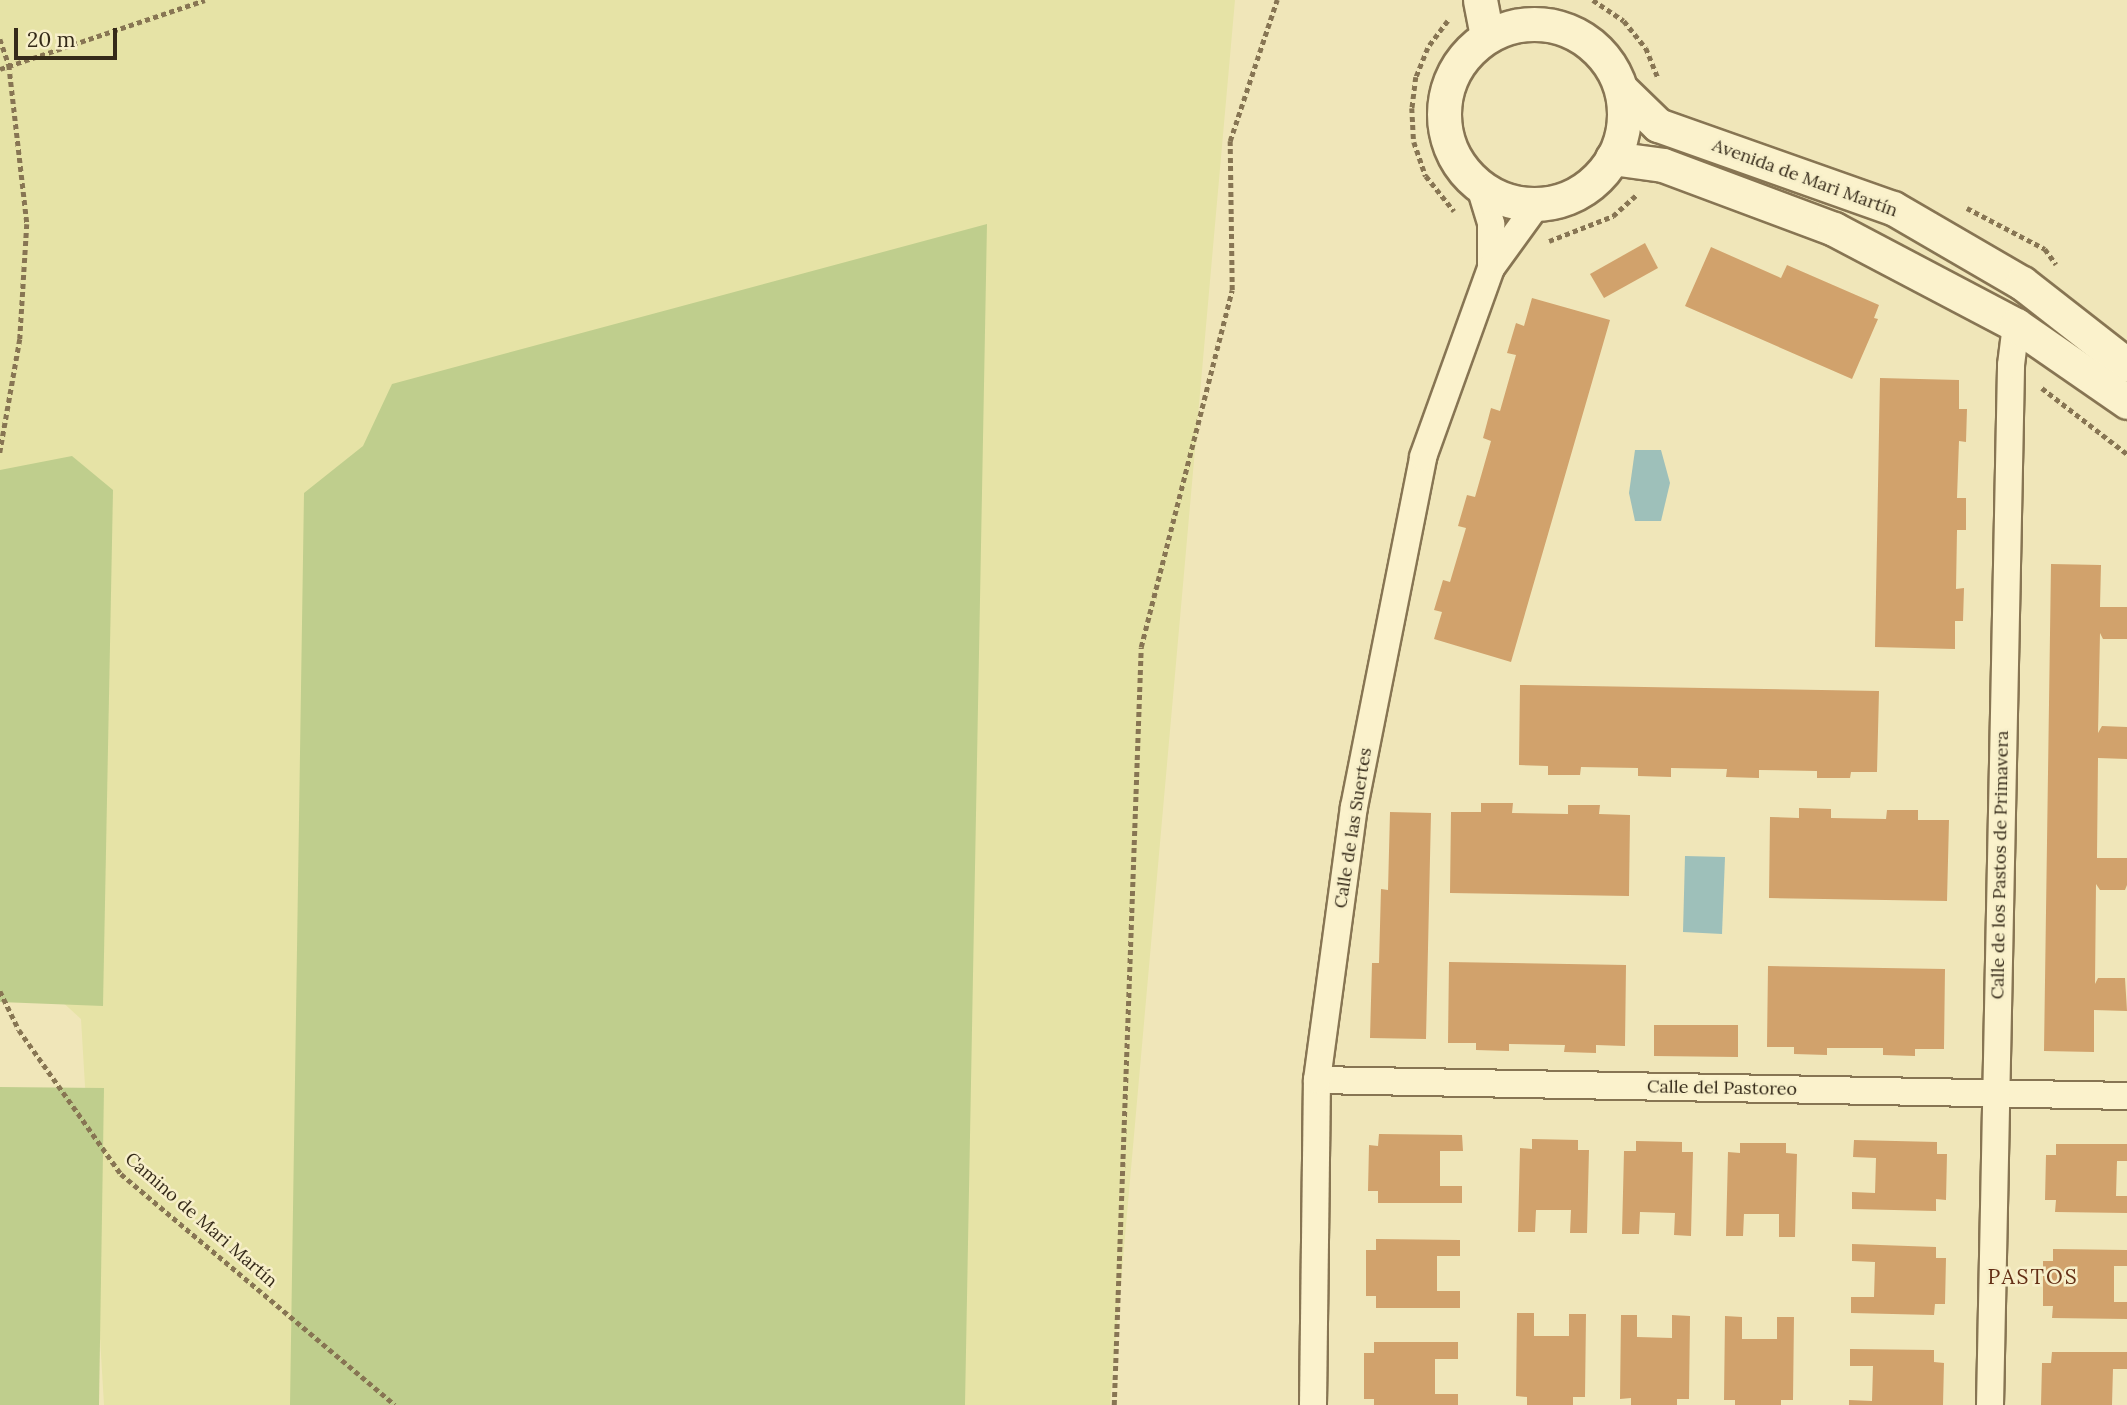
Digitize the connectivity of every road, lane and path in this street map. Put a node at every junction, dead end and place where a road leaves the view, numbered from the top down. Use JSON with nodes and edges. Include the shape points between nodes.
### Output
{"nodes":[{"id":1,"x":205,"y":0,"type":"edge"},
{"id":2,"x":1277,"y":0,"type":"edge"},
{"id":3,"x":1480,"y":0,"type":"edge"},
{"id":4,"x":1449,"y":12,"type":"dead end"},
{"id":5,"x":1543,"y":12,"type":"edge"},
{"id":6,"x":1487,"y":36,"type":"junction"},
{"id":7,"x":0,"y":40,"type":"edge"},
{"id":8,"x":9,"y":65,"type":"junction"},
{"id":9,"x":0,"y":69,"type":"edge"},
{"id":10,"x":1622,"y":90,"type":"junction"},
{"id":11,"x":1612,"y":158,"type":"junction"},
{"id":12,"x":1480,"y":187,"type":"junction"},
{"id":13,"x":1646,"y":196,"type":"dead end"},
{"id":14,"x":1536,"y":206,"type":"junction"},
{"id":15,"x":1463,"y":223,"type":"dead end"},
{"id":16,"x":1546,"y":242,"type":"dead end"},
{"id":17,"x":1491,"y":268,"type":"junction"},
{"id":18,"x":2016,"y":325,"type":"junction"},
{"id":19,"x":2011,"y":365,"type":"junction"},
{"id":20,"x":2127,"y":365,"type":"edge"},
{"id":21,"x":2127,"y":402,"type":"edge"},
{"id":22,"x":0,"y":453,"type":"edge"},
{"id":23,"x":2127,"y":454,"type":"edge"},
{"id":24,"x":0,"y":991,"type":"edge"},
{"id":25,"x":1317,"y":1080,"type":"junction"},
{"id":26,"x":1995,"y":1094,"type":"junction"},
{"id":27,"x":2127,"y":1096,"type":"edge"},
{"id":28,"x":395,"y":1405,"type":"edge"},
{"id":29,"x":1114,"y":1405,"type":"edge"},
{"id":30,"x":1313,"y":1405,"type":"edge"},
{"id":31,"x":1990,"y":1405,"type":"edge"}],
"edges":[{"from":1,"to":8,"type":"path"},
{"from":2,"to":29,"type":"path","via":[[1230,141],[1232,290],[1141,647]]},
{"from":3,"to":6,"type":"street"},
{"from":4,"to":15,"type":"path","via":[[1448,24],[1428,48],[1416,77],[1412,119],[1414,142],[1426,176]]},
{"from":5,"to":6,"type":"street"},
{"from":5,"to":10,"type":"street","via":[[1591,43],[1612,67]]},
{"from":6,"to":12,"type":"street","via":[[1464,57],[1448,84],[1443,116],[1458,164]]},
{"from":7,"to":8,"type":"path"},
{"from":8,"to":9,"type":"path"},
{"from":8,"to":22,"type":"path","via":[[27,224],[20,339]]},
{"from":10,"to":11,"type":"street","via":[[1625,121]]},
{"from":10,"to":20,"type":"street","name":"Avenida de Mari Martín","via":[[1658,125],[1894,208],[2022,283]]},
{"from":11,"to":14,"type":"street","via":[[1585,189]]},
{"from":11,"to":18,"type":"street","via":[[1663,165],[1834,229]]},
{"from":12,"to":14,"type":"street","via":[[1506,200]]},
{"from":12,"to":17,"type":"street","via":[[1491,224]]},
{"from":13,"to":16,"type":"path","via":[[1637,194],[1613,216]]},
{"from":14,"to":17,"type":"street"},
{"from":17,"to":25,"type":"street","name":"Calle de las Suertes","via":[[1423,457],[1354,807]]},
{"from":18,"to":19,"type":"street","name":"Calle de los Pastos de Primavera"},
{"from":18,"to":21,"type":"street"},
{"from":19,"to":23,"type":"path"},
{"from":19,"to":26,"type":"street","name":"Calle de los Pastos de Primavera"},
{"from":24,"to":28,"type":"path","name":"Camino de Mari Martín","via":[[19,1030],[121,1174]]},
{"from":25,"to":26,"type":"street","name":"Calle del Pastoreo"},
{"from":25,"to":30,"type":"street","name":"Calle de las Suertes"},
{"from":26,"to":27,"type":"street","name":"Calle del Pastoreo"},
{"from":26,"to":31,"type":"street","name":"Calle de los Pastos de Primavera"}]}
